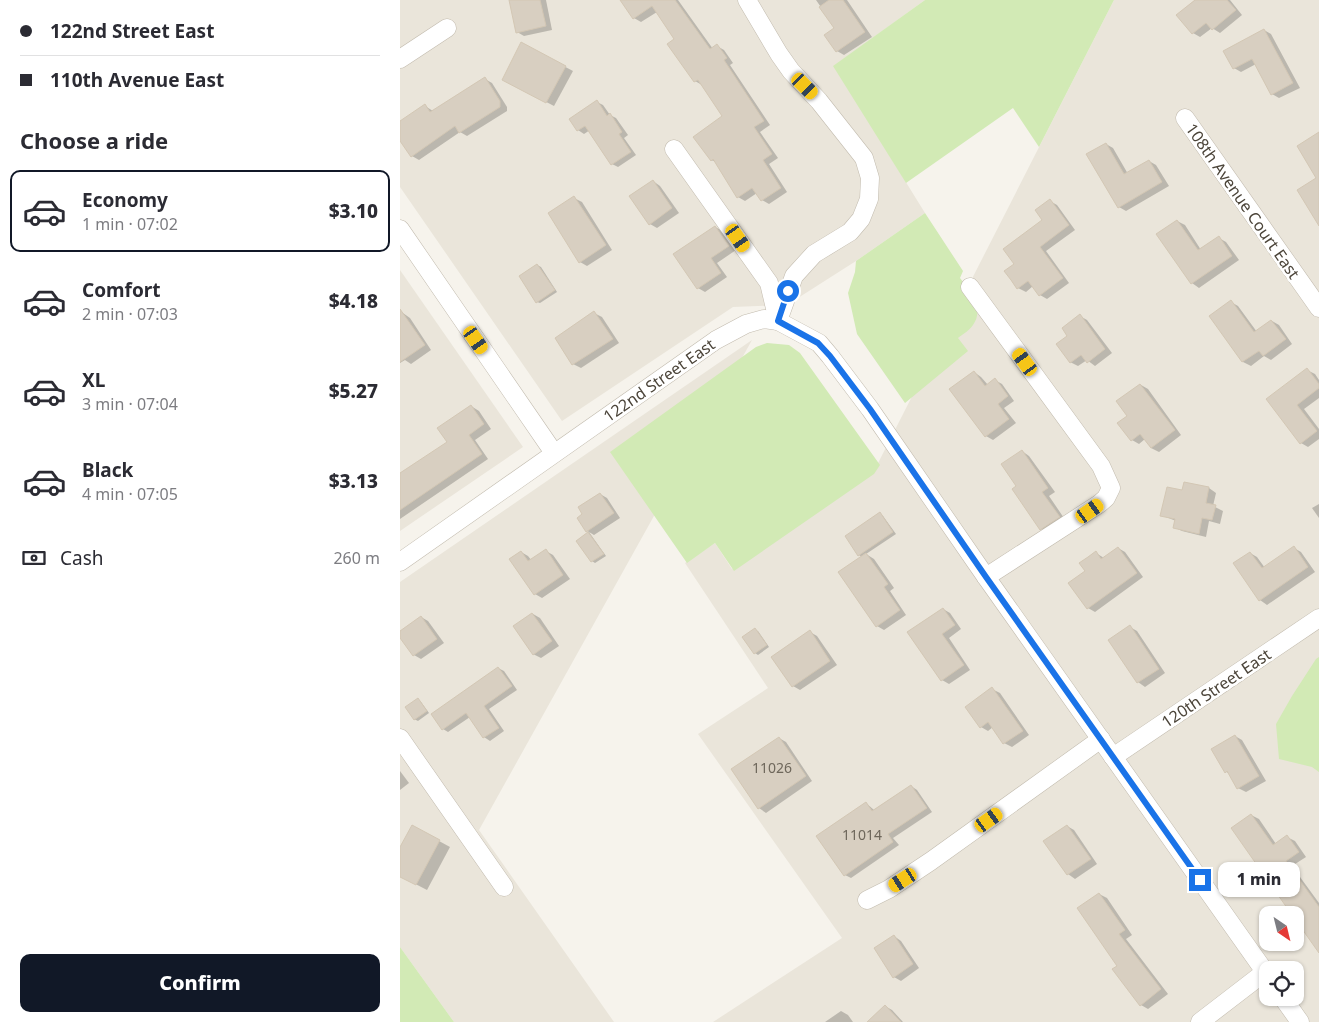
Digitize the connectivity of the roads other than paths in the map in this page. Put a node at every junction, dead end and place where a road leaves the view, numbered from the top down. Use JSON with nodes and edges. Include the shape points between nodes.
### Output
{"nodes":[{"id":1,"x":747,"y":0,"type":"edge"},
{"id":2,"x":447,"y":28,"type":"dead end"},
{"id":3,"x":400,"y":59,"type":"edge"},
{"id":4,"x":1184,"y":118,"type":"dead end"},
{"id":5,"x":674,"y":148,"type":"dead end"},
{"id":6,"x":400,"y":229,"type":"edge"},
{"id":7,"x":970,"y":287,"type":"dead end"},
{"id":8,"x":1319,"y":308,"type":"edge"},
{"id":9,"x":778,"y":321,"type":"junction"},
{"id":10,"x":554,"y":454,"type":"junction"},
{"id":11,"x":400,"y":562,"type":"edge"},
{"id":12,"x":986,"y":577,"type":"junction"},
{"id":13,"x":1319,"y":618,"type":"edge"},
{"id":14,"x":400,"y":738,"type":"edge"},
{"id":15,"x":1100,"y":739,"type":"junction"},
{"id":16,"x":1113,"y":757,"type":"junction"},
{"id":17,"x":504,"y":887,"type":"dead end"},
{"id":18,"x":867,"y":900,"type":"dead end"},
{"id":19,"x":1259,"y":964,"type":"edge"},
{"id":20,"x":1259,"y":979,"type":"edge"},
{"id":21,"x":1289,"y":1006,"type":"edge"},
{"id":22,"x":1200,"y":1022,"type":"edge"},
{"id":23,"x":1300,"y":1022,"type":"edge"}],
"edges":[{"from":1,"to":9,"type":"street","via":[[779,54],[864,158],[870,178],[869,200],[861,219],[850,232],[814,254],[794,276]]},
{"from":2,"to":3,"type":"street"},
{"from":4,"to":8,"type":"street","name":"108th Avenue Court East"},
{"from":5,"to":9,"type":"street","via":[[770,284]]},
{"from":6,"to":10,"type":"street"},
{"from":7,"to":12,"type":"street","via":[[1101,466],[1111,488],[1099,504]]},
{"from":9,"to":10,"type":"street","name":"122nd Street East","via":[[764,319],[746,324],[716,340]]},
{"from":9,"to":12,"type":"street","via":[[818,343],[830,356]]},
{"from":10,"to":11,"type":"street","name":"122nd Street East"},
{"from":12,"to":15,"type":"street"},
{"from":13,"to":16,"type":"street","name":"120th Street East"},
{"from":14,"to":17,"type":"street"},
{"from":15,"to":16,"type":"street"},
{"from":15,"to":18,"type":"street","via":[[931,861]]},
{"from":16,"to":19,"type":"street"},
{"from":20,"to":22,"type":"street"},
{"from":21,"to":23,"type":"street"}]}
